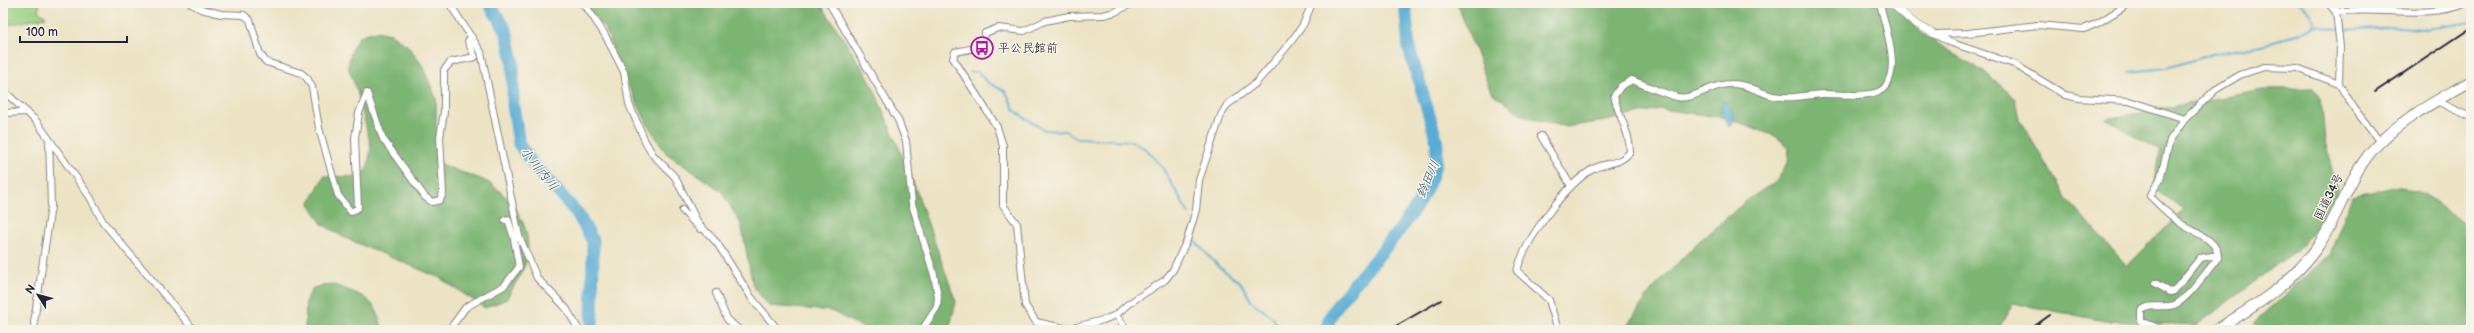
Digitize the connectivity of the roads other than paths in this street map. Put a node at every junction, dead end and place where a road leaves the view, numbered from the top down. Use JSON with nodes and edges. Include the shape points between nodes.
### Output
{"nodes":[{"id":1,"x":190,"y":3,"type":"edge"},
{"id":2,"x":449,"y":3,"type":"edge"},
{"id":3,"x":584,"y":3,"type":"edge"},
{"id":4,"x":829,"y":3,"type":"edge"},
{"id":5,"x":1133,"y":3,"type":"edge"},
{"id":6,"x":1312,"y":3,"type":"edge"},
{"id":7,"x":1880,"y":3,"type":"edge"},
{"id":8,"x":1891,"y":3,"type":"edge"},
{"id":9,"x":2130,"y":3,"type":"edge"},
{"id":10,"x":2328,"y":3,"type":"edge"},
{"id":11,"x":2336,"y":3,"type":"edge"},
{"id":12,"x":2466,"y":3,"type":"edge"},
{"id":13,"x":2336,"y":12,"type":"junction"},
{"id":14,"x":1934,"y":34,"type":"junction"},
{"id":15,"x":472,"y":37,"type":"junction"},
{"id":16,"x":2471,"y":81,"type":"edge"},
{"id":17,"x":2339,"y":84,"type":"junction"},
{"id":18,"x":3,"y":90,"type":"edge"},
{"id":19,"x":2437,"y":101,"type":"junction"},
{"id":20,"x":27,"y":112,"type":"junction"},
{"id":21,"x":3,"y":113,"type":"edge"},
{"id":22,"x":2471,"y":117,"type":"edge"},
{"id":23,"x":2185,"y":119,"type":"junction"},
{"id":24,"x":1541,"y":136,"type":"dead end"},
{"id":25,"x":49,"y":139,"type":"junction"},
{"id":26,"x":2380,"y":142,"type":"junction"},
{"id":27,"x":1571,"y":186,"type":"junction"},
{"id":28,"x":682,"y":210,"type":"dead end"},
{"id":29,"x":505,"y":220,"type":"dead end"},
{"id":30,"x":706,"y":231,"type":"junction"},
{"id":31,"x":516,"y":237,"type":"junction"},
{"id":32,"x":2218,"y":255,"type":"junction"},
{"id":33,"x":2155,"y":283,"type":"dead end"},
{"id":34,"x":716,"y":293,"type":"dead end"},
{"id":35,"x":1116,"y":315,"type":"junction"},
{"id":36,"x":35,"y":330,"type":"edge"},
{"id":37,"x":194,"y":330,"type":"edge"},
{"id":38,"x":449,"y":330,"type":"edge"},
{"id":39,"x":579,"y":330,"type":"edge"},
{"id":40,"x":739,"y":330,"type":"edge"},
{"id":41,"x":778,"y":330,"type":"edge"},
{"id":42,"x":922,"y":330,"type":"edge"},
{"id":43,"x":1128,"y":330,"type":"edge"},
{"id":44,"x":1558,"y":330,"type":"edge"},
{"id":45,"x":2163,"y":330,"type":"edge"},
{"id":46,"x":2216,"y":330,"type":"edge"}],
"edges":[{"from":1,"to":15,"type":"street","via":[[221,14],[244,15],[250,20],[260,54],[266,62],[300,73],[307,78],[312,87],[319,128],[338,195],[351,212],[358,208],[355,138],[358,113],[367,93],[383,139],[425,197],[432,202],[440,200],[443,193],[440,137],[444,112],[444,70],[451,62],[475,57],[468,41]]},
{"from":2,"to":15,"type":"street"},
{"from":3,"to":30,"type":"street","via":[[605,35],[624,72],[629,104],[645,141],[653,155],[675,177],[698,223]]},
{"from":4,"to":42,"type":"street","via":[[898,120],[906,141],[912,204],[934,275],[938,297],[937,307]]},
{"from":5,"to":35,"type":"street","via":[[1103,15],[1069,16],[1045,21],[1024,31],[998,28],[985,33],[985,40],[980,46],[955,52],[953,58],[997,127],[1003,146],[1003,205],[1019,230],[1025,305],[1029,314],[1036,322],[1068,329]]},
{"from":6,"to":35,"type":"street","via":[[1304,25],[1290,43],[1256,83],[1227,105],[1221,115],[1199,180],[1196,210],[1187,240],[1173,270],[1165,280]]},
{"from":7,"to":27,"type":"street","via":[[1893,56],[1893,70],[1884,89],[1860,95],[1821,94],[1794,98],[1772,96],[1741,85],[1721,84],[1689,97],[1678,97],[1632,80],[1621,86],[1614,96],[1616,108],[1630,140],[1630,152],[1624,160],[1595,168]]},
{"from":8,"to":14,"type":"street","via":[[1913,22]]},
{"from":9,"to":14,"type":"street","via":[[2098,24],[2084,29],[2038,25]]},
{"from":10,"to":13,"type":"street"},
{"from":11,"to":13,"type":"street"},
{"from":12,"to":13,"type":"street","via":[[2455,8],[2432,10]]},
{"from":13,"to":17,"type":"street","via":[[2340,47]]},
{"from":14,"to":23,"type":"street","via":[[1949,42],[2014,64],[2065,95],[2129,101]]},
{"from":15,"to":31,"type":"street","via":[[483,60]]},
{"from":16,"to":19,"type":"highway","name":"国道34号"},
{"from":17,"to":23,"type":"street","via":[[2297,68],[2264,67],[2240,75],[2215,90]]},
{"from":17,"to":26,"type":"street"},
{"from":18,"to":20,"type":"street"},
{"from":19,"to":22,"type":"street"},
{"from":19,"to":26,"type":"highway","name":"国道34号"},
{"from":20,"to":21,"type":"street"},
{"from":20,"to":25,"type":"street"},
{"from":23,"to":32,"type":"street","via":[[2170,140],[2160,179],[2150,196],[2183,225],[2205,236]]},
{"from":24,"to":27,"type":"street"},
{"from":25,"to":36,"type":"street","via":[[52,206],[34,322]]},
{"from":25,"to":37,"type":"street","via":[[90,197],[103,222]]},
{"from":26,"to":46,"type":"highway","name":"国道34号","via":[[2356,171],[2326,232],[2300,270],[2270,297]]},
{"from":27,"to":44,"type":"street","via":[[1538,230],[1517,271],[1549,300]]},
{"from":28,"to":30,"type":"street","via":[[697,228]]},
{"from":29,"to":31,"type":"street","via":[[508,219]]},
{"from":30,"to":41,"type":"street","via":[[717,243],[751,297]]},
{"from":31,"to":38,"type":"street","via":[[519,267],[504,286],[466,307]]},
{"from":31,"to":39,"type":"street","via":[[537,278],[566,308]]},
{"from":32,"to":33,"type":"street","via":[[2200,258],[2174,291],[2170,292]]},
{"from":32,"to":45,"type":"street","via":[[2184,298],[2174,305],[2149,306],[2141,310],[2141,321]]},
{"from":34,"to":40,"type":"street","via":[[726,319]]},
{"from":35,"to":43,"type":"street"}]}
